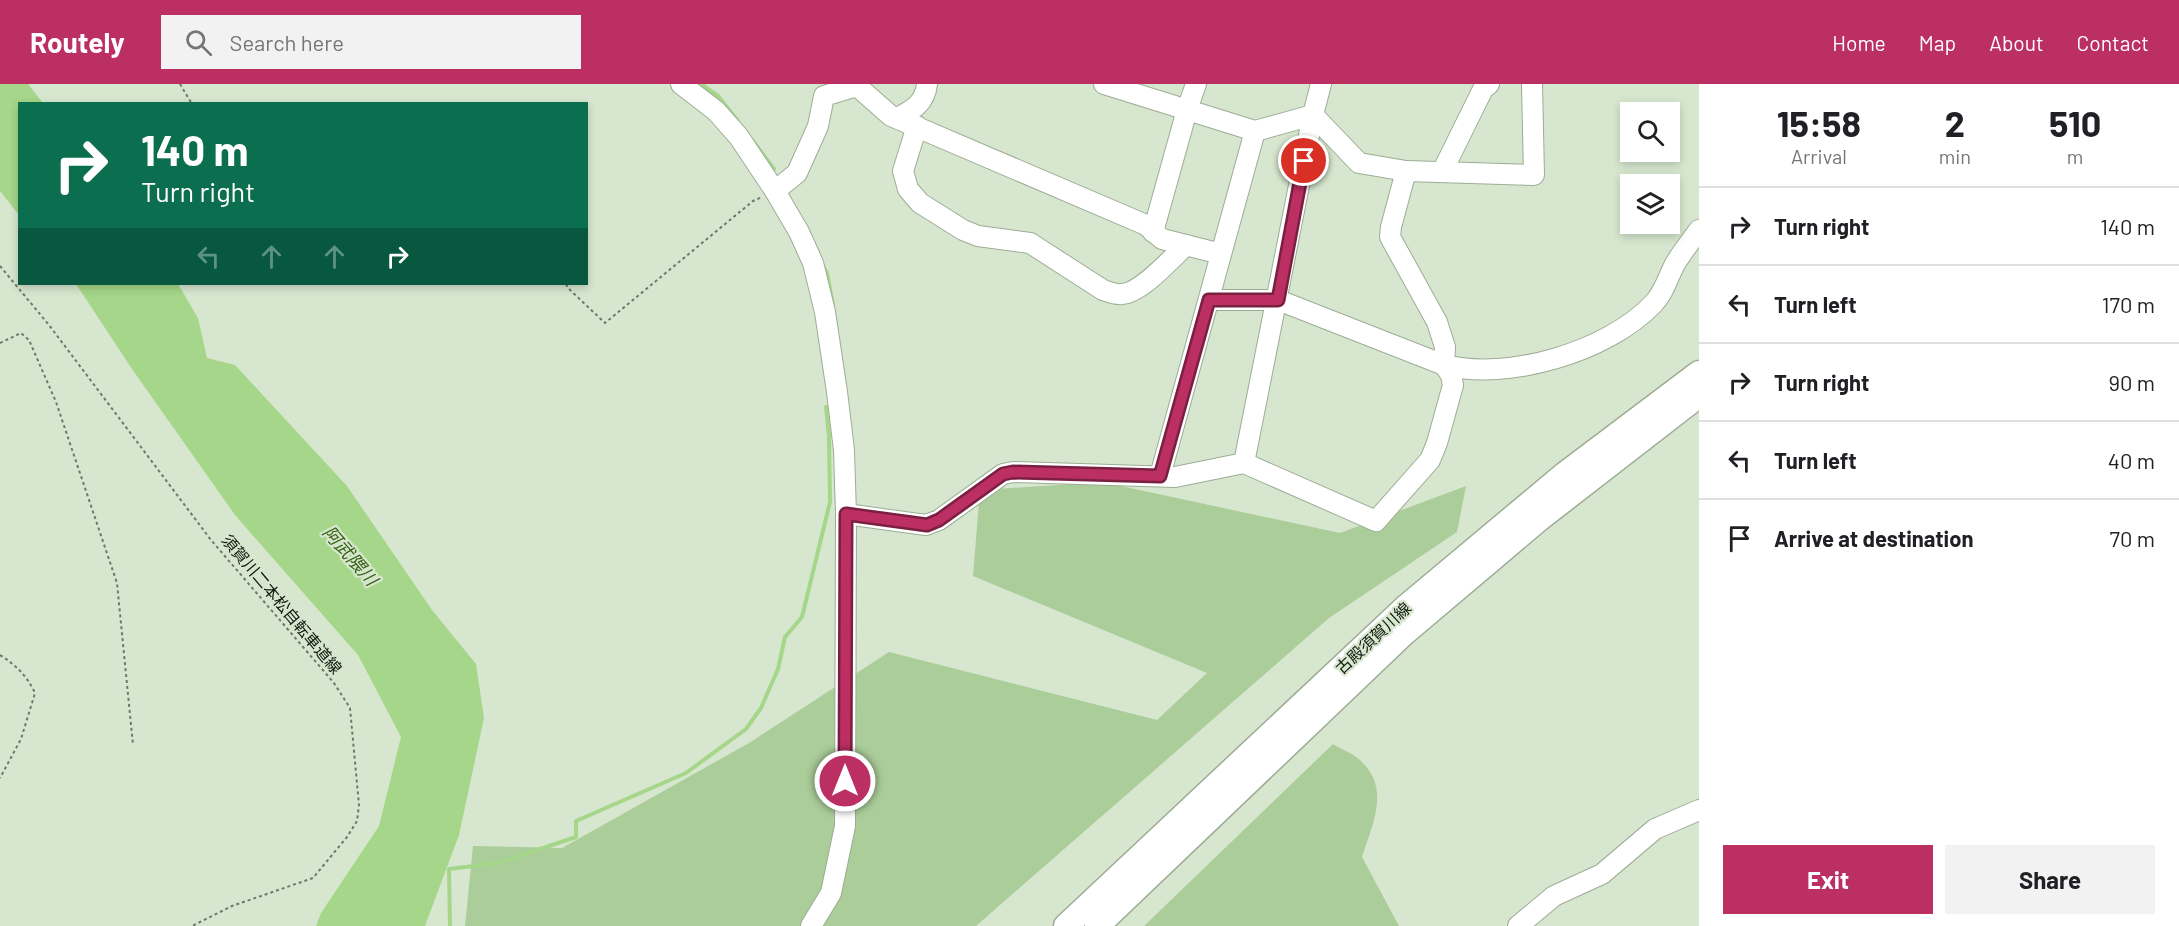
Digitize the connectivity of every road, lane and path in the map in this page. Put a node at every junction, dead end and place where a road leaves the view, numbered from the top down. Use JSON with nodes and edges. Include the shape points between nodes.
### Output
{"nodes":[{"id":1,"x":180,"y":84,"type":"edge"},
{"id":2,"x":681,"y":84,"type":"edge"},
{"id":3,"x":927,"y":84,"type":"edge"},
{"id":4,"x":1105,"y":84,"type":"edge"},
{"id":5,"x":1196,"y":84,"type":"edge"},
{"id":6,"x":1321,"y":84,"type":"edge"},
{"id":7,"x":1532,"y":84,"type":"edge"},
{"id":8,"x":1486,"y":85,"type":"edge"},
{"id":9,"x":191,"y":102,"type":"edge"},
{"id":10,"x":1187,"y":110,"type":"junction"},
{"id":11,"x":1313,"y":115,"type":"junction"},
{"id":12,"x":897,"y":118,"type":"junction"},
{"id":13,"x":917,"y":126,"type":"junction"},
{"id":14,"x":1255,"y":131,"type":"junction"},
{"id":15,"x":1406,"y":171,"type":"junction"},
{"id":16,"x":1442,"y":172,"type":"junction"},
{"id":17,"x":775,"y":191,"type":"junction"},
{"id":18,"x":1699,"y":230,"type":"edge"},
{"id":19,"x":1153,"y":232,"type":"junction"},
{"id":20,"x":1186,"y":245,"type":"junction"},
{"id":21,"x":1221,"y":254,"type":"junction"},
{"id":22,"x":0,"y":266,"type":"edge"},
{"id":23,"x":566,"y":285,"type":"edge"},
{"id":24,"x":1209,"y":300,"type":"junction"},
{"id":25,"x":1278,"y":300,"type":"junction"},
{"id":26,"x":0,"y":344,"type":"edge"},
{"id":27,"x":1444,"y":365,"type":"junction"},
{"id":28,"x":1699,"y":373,"type":"edge"},
{"id":29,"x":1699,"y":395,"type":"edge"},
{"id":30,"x":1244,"y":463,"type":"junction"},
{"id":31,"x":1160,"y":476,"type":"junction"},
{"id":32,"x":846,"y":514,"type":"junction"},
{"id":33,"x":0,"y":655,"type":"edge"},
{"id":34,"x":133,"y":746,"type":"dead end"},
{"id":35,"x":0,"y":778,"type":"edge"},
{"id":36,"x":1699,"y":810,"type":"edge"},
{"id":37,"x":192,"y":926,"type":"edge"},
{"id":38,"x":812,"y":926,"type":"edge"},
{"id":39,"x":1066,"y":926,"type":"edge"},
{"id":40,"x":1097,"y":926,"type":"edge"},
{"id":41,"x":1518,"y":926,"type":"edge"}],
"edges":[{"from":1,"to":9,"type":"path"},
{"from":2,"to":17,"type":"street","via":[[716,111],[739,137]]},
{"from":3,"to":12,"type":"street","via":[[918,105]]},
{"from":4,"to":10,"type":"street"},
{"from":5,"to":10,"type":"street"},
{"from":6,"to":11,"type":"street"},
{"from":7,"to":16,"type":"street","via":[[1534,174]]},
{"from":8,"to":16,"type":"street"},
{"from":10,"to":14,"type":"street"},
{"from":10,"to":19,"type":"street"},
{"from":11,"to":14,"type":"street"},
{"from":11,"to":15,"type":"street","via":[[1359,163]]},
{"from":11,"to":25,"type":"street"},
{"from":12,"to":13,"type":"street"},
{"from":12,"to":17,"type":"street","via":[[857,86],[824,96],[818,126],[797,173]]},
{"from":13,"to":19,"type":"street","via":[[1146,225]]},
{"from":13,"to":20,"type":"street","via":[[903,171],[908,189],[920,203],[963,230],[1029,243],[1114,294],[1136,290]]},
{"from":14,"to":21,"type":"street"},
{"from":15,"to":16,"type":"street"},
{"from":15,"to":27,"type":"street","via":[[1390,237],[1437,322],[1445,347]]},
{"from":17,"to":23,"type":"path","via":[[753,201],[605,323]]},
{"from":17,"to":32,"type":"street","via":[[813,263],[825,312],[844,450]]},
{"from":18,"to":27,"type":"street","via":[[1654,304],[1595,344],[1531,365],[1498,370]]},
{"from":19,"to":20,"type":"street","via":[[1162,239]]},
{"from":20,"to":21,"type":"street"},
{"from":21,"to":24,"type":"street"},
{"from":22,"to":37,"type":"path","name":"須賀川二本松自転車道線","via":[[212,540],[334,683],[350,708],[359,805],[357,821],[347,837],[313,878],[231,906]]},
{"from":24,"to":25,"type":"street"},
{"from":24,"to":31,"type":"street"},
{"from":25,"to":27,"type":"street"},
{"from":25,"to":30,"type":"street"},
{"from":26,"to":34,"type":"path","via":[[21,333],[28,340],[56,402],[117,583]]},
{"from":27,"to":30,"type":"street","via":[[1453,386],[1430,460],[1376,521]]},
{"from":28,"to":39,"type":"main road","name":"古殿須賀川線","via":[[1565,474],[1406,606]]},
{"from":29,"to":40,"type":"main road","name":"古殿須賀川線","via":[[1539,519],[1403,634]]},
{"from":30,"to":31,"type":"street","via":[[1175,477]]},
{"from":31,"to":32,"type":"street","via":[[1013,472],[1003,474],[927,525]]},
{"from":32,"to":38,"type":"street","via":[[845,826],[831,893]]},
{"from":33,"to":35,"type":"path","via":[[28,678],[35,693],[21,739]]},
{"from":36,"to":41,"type":"street","via":[[1655,829],[1602,874],[1554,896]]}]}
